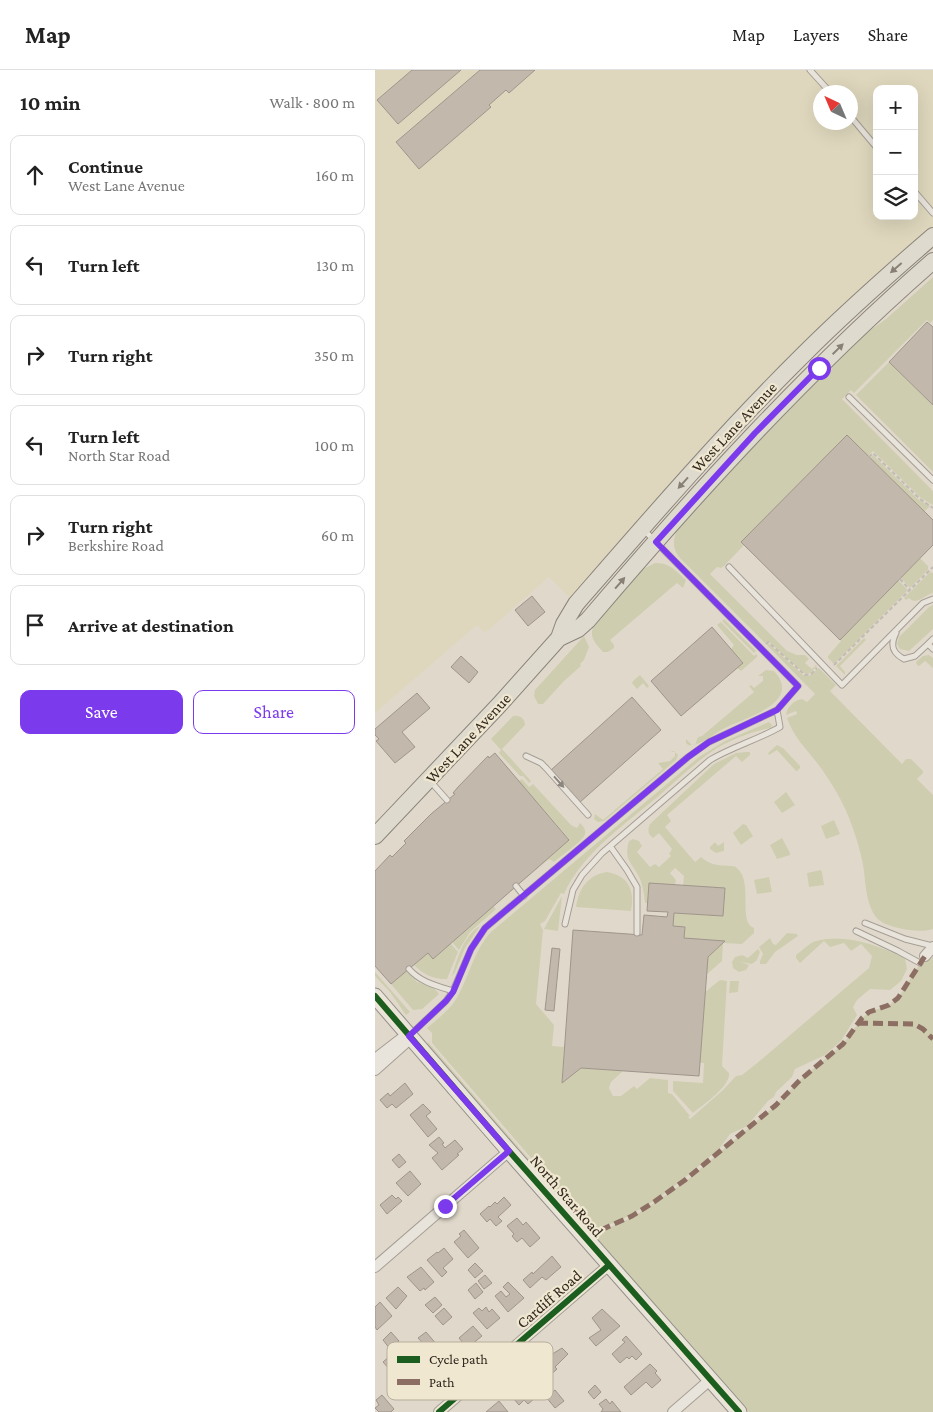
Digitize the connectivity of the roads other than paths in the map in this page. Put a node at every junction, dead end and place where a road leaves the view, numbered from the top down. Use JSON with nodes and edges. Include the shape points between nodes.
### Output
{"nodes":[{"id":1,"x":810,"y":70,"type":"edge"},
{"id":2,"x":823,"y":85,"type":"edge"},
{"id":3,"x":858,"y":125,"type":"edge"},
{"id":4,"x":873,"y":143,"type":"edge"},
{"id":5,"x":918,"y":196,"type":"edge"},
{"id":6,"x":933,"y":213,"type":"edge"},
{"id":7,"x":933,"y":236,"type":"edge"},
{"id":8,"x":933,"y":261,"type":"edge"},
{"id":9,"x":849,"y":397,"type":"dead end"},
{"id":10,"x":933,"y":480,"type":"edge"},
{"id":11,"x":642,"y":528,"type":"junction"},
{"id":12,"x":656,"y":542,"type":"junction"},
{"id":13,"x":729,"y":567,"type":"dead end"},
{"id":14,"x":933,"y":599,"type":"edge"},
{"id":15,"x":899,"y":627,"type":"junction"},
{"id":16,"x":559,"y":638,"type":"junction"},
{"id":17,"x":933,"y":639,"type":"edge"},
{"id":18,"x":928,"y":644,"type":"junction"},
{"id":19,"x":933,"y":649,"type":"edge"},
{"id":20,"x":777,"y":710,"type":"junction"},
{"id":21,"x":526,"y":756,"type":"dead end"},
{"id":22,"x":429,"y":780,"type":"junction"},
{"id":23,"x":447,"y":800,"type":"dead end"},
{"id":24,"x":588,"y":815,"type":"dead end"},
{"id":25,"x":375,"y":836,"type":"edge"},
{"id":26,"x":611,"y":846,"type":"junction"},
{"id":27,"x":516,"y":886,"type":"dead end"},
{"id":28,"x":524,"y":896,"type":"junction"},
{"id":29,"x":565,"y":924,"type":"dead end"},
{"id":30,"x":865,"y":924,"type":"dead end"},
{"id":31,"x":856,"y":930,"type":"dead end"},
{"id":32,"x":637,"y":933,"type":"dead end"},
{"id":33,"x":933,"y":947,"type":"edge"},
{"id":34,"x":922,"y":960,"type":"joint"},
{"id":35,"x":409,"y":969,"type":"dead end"},
{"id":36,"x":453,"y":992,"type":"junction"},
{"id":37,"x":375,"y":996,"type":"edge"},
{"id":38,"x":409,"y":1036,"type":"junction"},
{"id":39,"x":375,"y":1059,"type":"edge"},
{"id":40,"x":375,"y":1070,"type":"edge"},
{"id":41,"x":509,"y":1151,"type":"junction"},
{"id":42,"x":609,"y":1265,"type":"junction"},
{"id":43,"x":375,"y":1266,"type":"edge"},
{"id":44,"x":520,"y":1342,"type":"edge"},
{"id":45,"x":711,"y":1379,"type":"junction"},
{"id":46,"x":453,"y":1400,"type":"edge"},
{"id":47,"x":439,"y":1412,"type":"edge"},
{"id":48,"x":673,"y":1412,"type":"edge"},
{"id":49,"x":739,"y":1412,"type":"edge"}],
"edges":[{"from":1,"to":2,"type":"lane"},
{"from":3,"to":4,"type":"lane"},
{"from":5,"to":6,"type":"lane"},
{"from":7,"to":11,"type":"main road","name":"West Lane Avenue","one_way":true,"via":[[804,354],[739,420]]},
{"from":12,"to":8,"type":"main road","name":"West Lane Avenue","one_way":true,"via":[[749,439]]},
{"from":9,"to":10,"type":"lane"},
{"from":11,"to":12,"type":"lane"},
{"from":11,"to":16,"type":"main road","name":"West Lane Avenue","via":[[576,604]]},
{"from":16,"to":12,"type":"main road","name":"West Lane Avenue","one_way":true,"via":[[589,620]]},
{"from":12,"to":20,"type":"lane","via":[[798,686]]},
{"from":13,"to":15,"type":"lane","via":[[842,685]]},
{"from":14,"to":15,"type":"lane","via":[[923,603]]},
{"from":15,"to":18,"type":"lane","via":[[892,642],[898,656],[904,659],[915,656]]},
{"from":16,"to":22,"type":"main road","name":"West Lane Avenue"},
{"from":17,"to":18,"type":"lane"},
{"from":18,"to":19,"type":"lane"},
{"from":20,"to":26,"type":"lane","via":[[780,727],[710,760]]},
{"from":20,"to":28,"type":"lane","via":[[709,742],[688,757]]},
{"from":21,"to":24,"type":"lane","one_way":true,"via":[[547,768]]},
{"from":22,"to":23,"type":"lane"},
{"from":22,"to":25,"type":"main road","name":"West Lane Avenue"},
{"from":26,"to":29,"type":"lane","via":[[582,874],[573,890]]},
{"from":26,"to":32,"type":"lane","via":[[637,888]]},
{"from":27,"to":28,"type":"lane"},
{"from":28,"to":36,"type":"lane","via":[[478,937]]},
{"from":30,"to":33,"type":"lane"},
{"from":31,"to":34,"type":"lane"},
{"from":33,"to":34,"type":"street"},
{"from":35,"to":36,"type":"lane","via":[[422,980]]},
{"from":36,"to":38,"type":"lane","via":[[439,1010]]},
{"from":37,"to":38,"type":"street","name":"North Star Road"},
{"from":38,"to":39,"type":"street"},
{"from":38,"to":40,"type":"street"},
{"from":38,"to":41,"type":"street","name":"North Star Road"},
{"from":41,"to":42,"type":"street","name":"North Star Road"},
{"from":41,"to":43,"type":"street"},
{"from":42,"to":44,"type":"street","name":"Cardiff Road"},
{"from":42,"to":45,"type":"street","name":"North Star Road"},
{"from":45,"to":48,"type":"street"},
{"from":45,"to":49,"type":"street","name":"North Star Road"},
{"from":46,"to":47,"type":"street","name":"Cardiff Road"}]}
